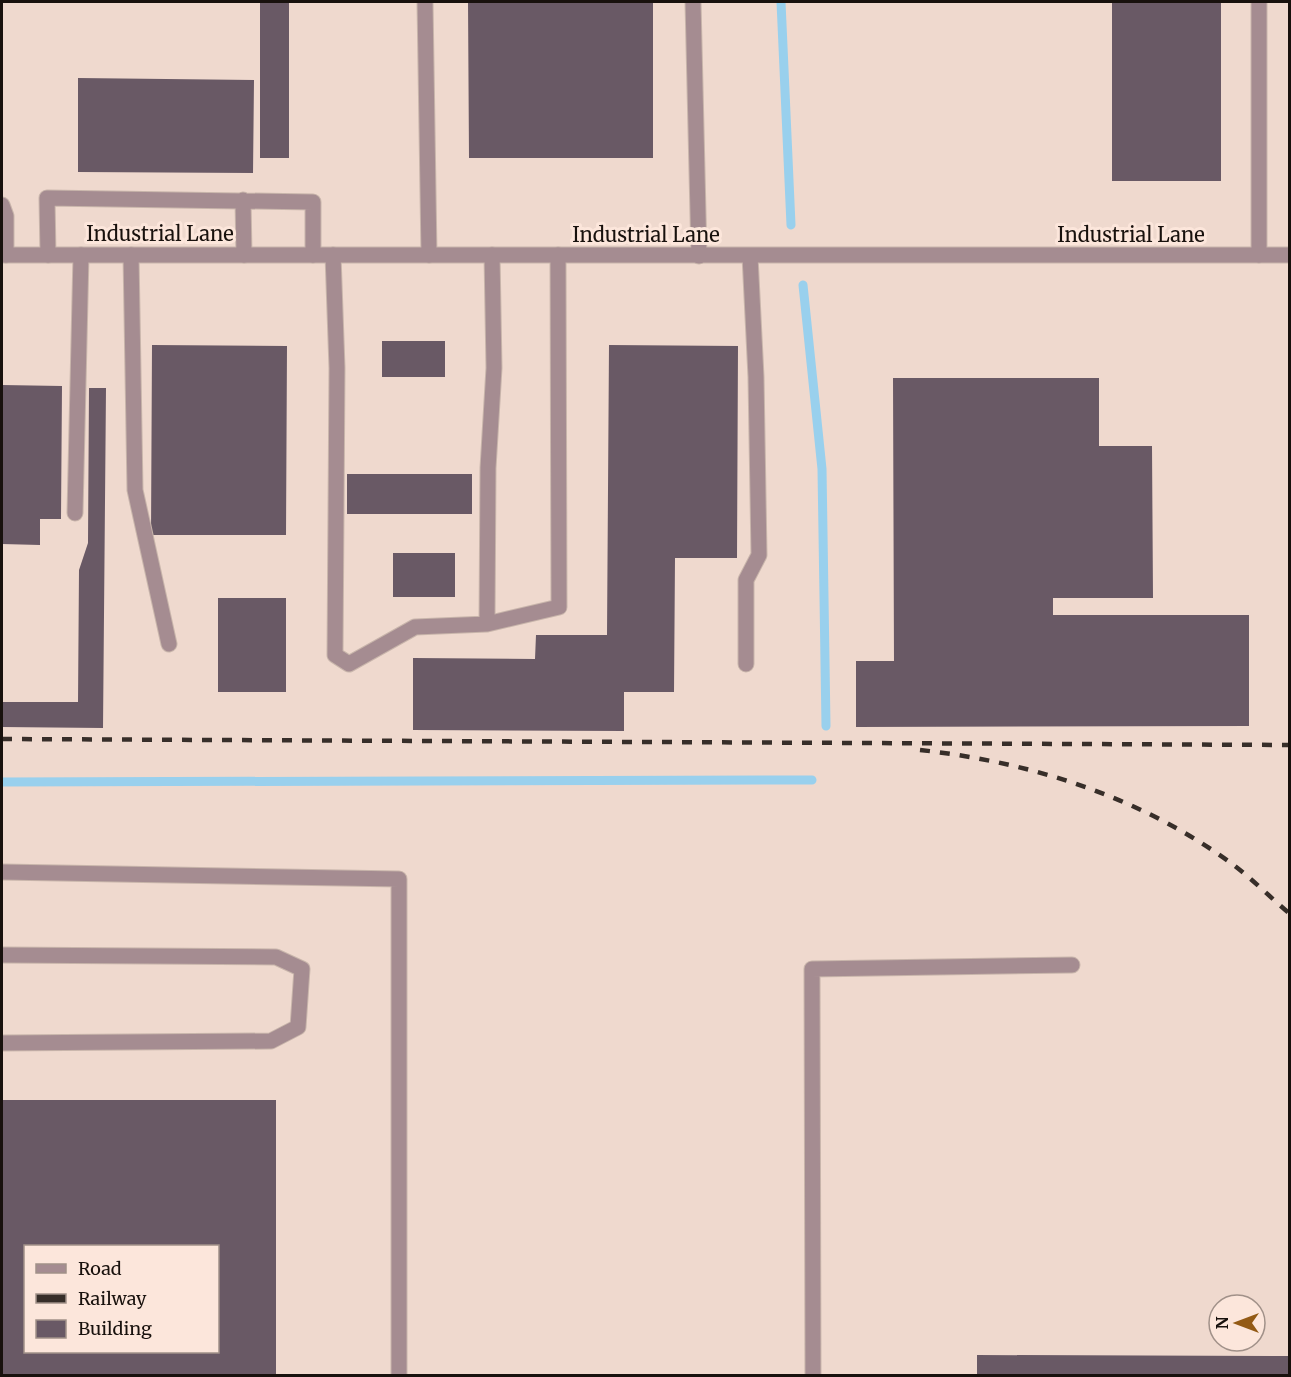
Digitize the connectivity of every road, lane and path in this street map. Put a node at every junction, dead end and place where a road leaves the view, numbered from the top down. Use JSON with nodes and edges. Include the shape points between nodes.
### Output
{"nodes":[{"id":1,"x":425,"y":2,"type":"edge"},
{"id":2,"x":693,"y":2,"type":"edge"},
{"id":3,"x":1259,"y":2,"type":"edge"},
{"id":4,"x":243,"y":200,"type":"junction"},
{"id":5,"x":2,"y":205,"type":"edge"},
{"id":6,"x":4,"y":255,"type":"edge"},
{"id":7,"x":48,"y":255,"type":"junction"},
{"id":8,"x":81,"y":255,"type":"junction"},
{"id":9,"x":130,"y":255,"type":"junction"},
{"id":10,"x":243,"y":255,"type":"junction"},
{"id":11,"x":313,"y":255,"type":"junction"},
{"id":12,"x":333,"y":255,"type":"junction"},
{"id":13,"x":429,"y":255,"type":"junction"},
{"id":14,"x":492,"y":255,"type":"junction"},
{"id":15,"x":558,"y":255,"type":"junction"},
{"id":16,"x":1258,"y":255,"type":"junction"},
{"id":17,"x":1290,"y":255,"type":"edge"},
{"id":18,"x":699,"y":256,"type":"junction"},
{"id":19,"x":750,"y":256,"type":"junction"},
{"id":20,"x":75,"y":513,"type":"dead end"},
{"id":21,"x":487,"y":624,"type":"junction"},
{"id":22,"x":169,"y":644,"type":"dead end"},
{"id":23,"x":746,"y":664,"type":"dead end"},
{"id":24,"x":2,"y":872,"type":"edge"},
{"id":25,"x":2,"y":955,"type":"edge"},
{"id":26,"x":1072,"y":965,"type":"dead end"},
{"id":27,"x":2,"y":1043,"type":"edge"},
{"id":28,"x":399,"y":1376,"type":"edge"},
{"id":29,"x":813,"y":1376,"type":"edge"}],
"edges":[{"from":1,"to":13,"type":"street"},
{"from":2,"to":18,"type":"street"},
{"from":3,"to":16,"type":"street"},
{"from":4,"to":7,"type":"street","via":[[47,198]]},
{"from":4,"to":10,"type":"street"},
{"from":4,"to":11,"type":"street","via":[[313,202]]},
{"from":5,"to":6,"type":"street","via":[[6,216]]},
{"from":6,"to":7,"type":"street","name":"Industrial Lane"},
{"from":7,"to":8,"type":"street","name":"Industrial Lane"},
{"from":8,"to":9,"type":"street","name":"Industrial Lane"},
{"from":8,"to":20,"type":"street"},
{"from":9,"to":10,"type":"street","name":"Industrial Lane"},
{"from":9,"to":22,"type":"street","via":[[135,490]]},
{"from":10,"to":11,"type":"street","name":"Industrial Lane"},
{"from":11,"to":12,"type":"street","name":"Industrial Lane"},
{"from":12,"to":13,"type":"street","name":"Industrial Lane"},
{"from":12,"to":21,"type":"street","via":[[337,368],[335,655],[349,664],[415,627]]},
{"from":13,"to":14,"type":"street","name":"Industrial Lane"},
{"from":14,"to":15,"type":"street","name":"Industrial Lane"},
{"from":14,"to":21,"type":"street","via":[[494,368],[488,468]]},
{"from":15,"to":18,"type":"street","name":"Industrial Lane"},
{"from":15,"to":21,"type":"street","via":[[559,607]]},
{"from":16,"to":17,"type":"street","name":"Industrial Lane"},
{"from":16,"to":19,"type":"street","name":"Industrial Lane"},
{"from":18,"to":19,"type":"street","name":"Industrial Lane"},
{"from":19,"to":23,"type":"street","via":[[759,555],[746,580]]},
{"from":24,"to":28,"type":"street","via":[[399,879]]},
{"from":25,"to":27,"type":"street","via":[[276,957],[302,969],[298,1027],[271,1041]]},
{"from":26,"to":29,"type":"street","via":[[812,969]]}]}
